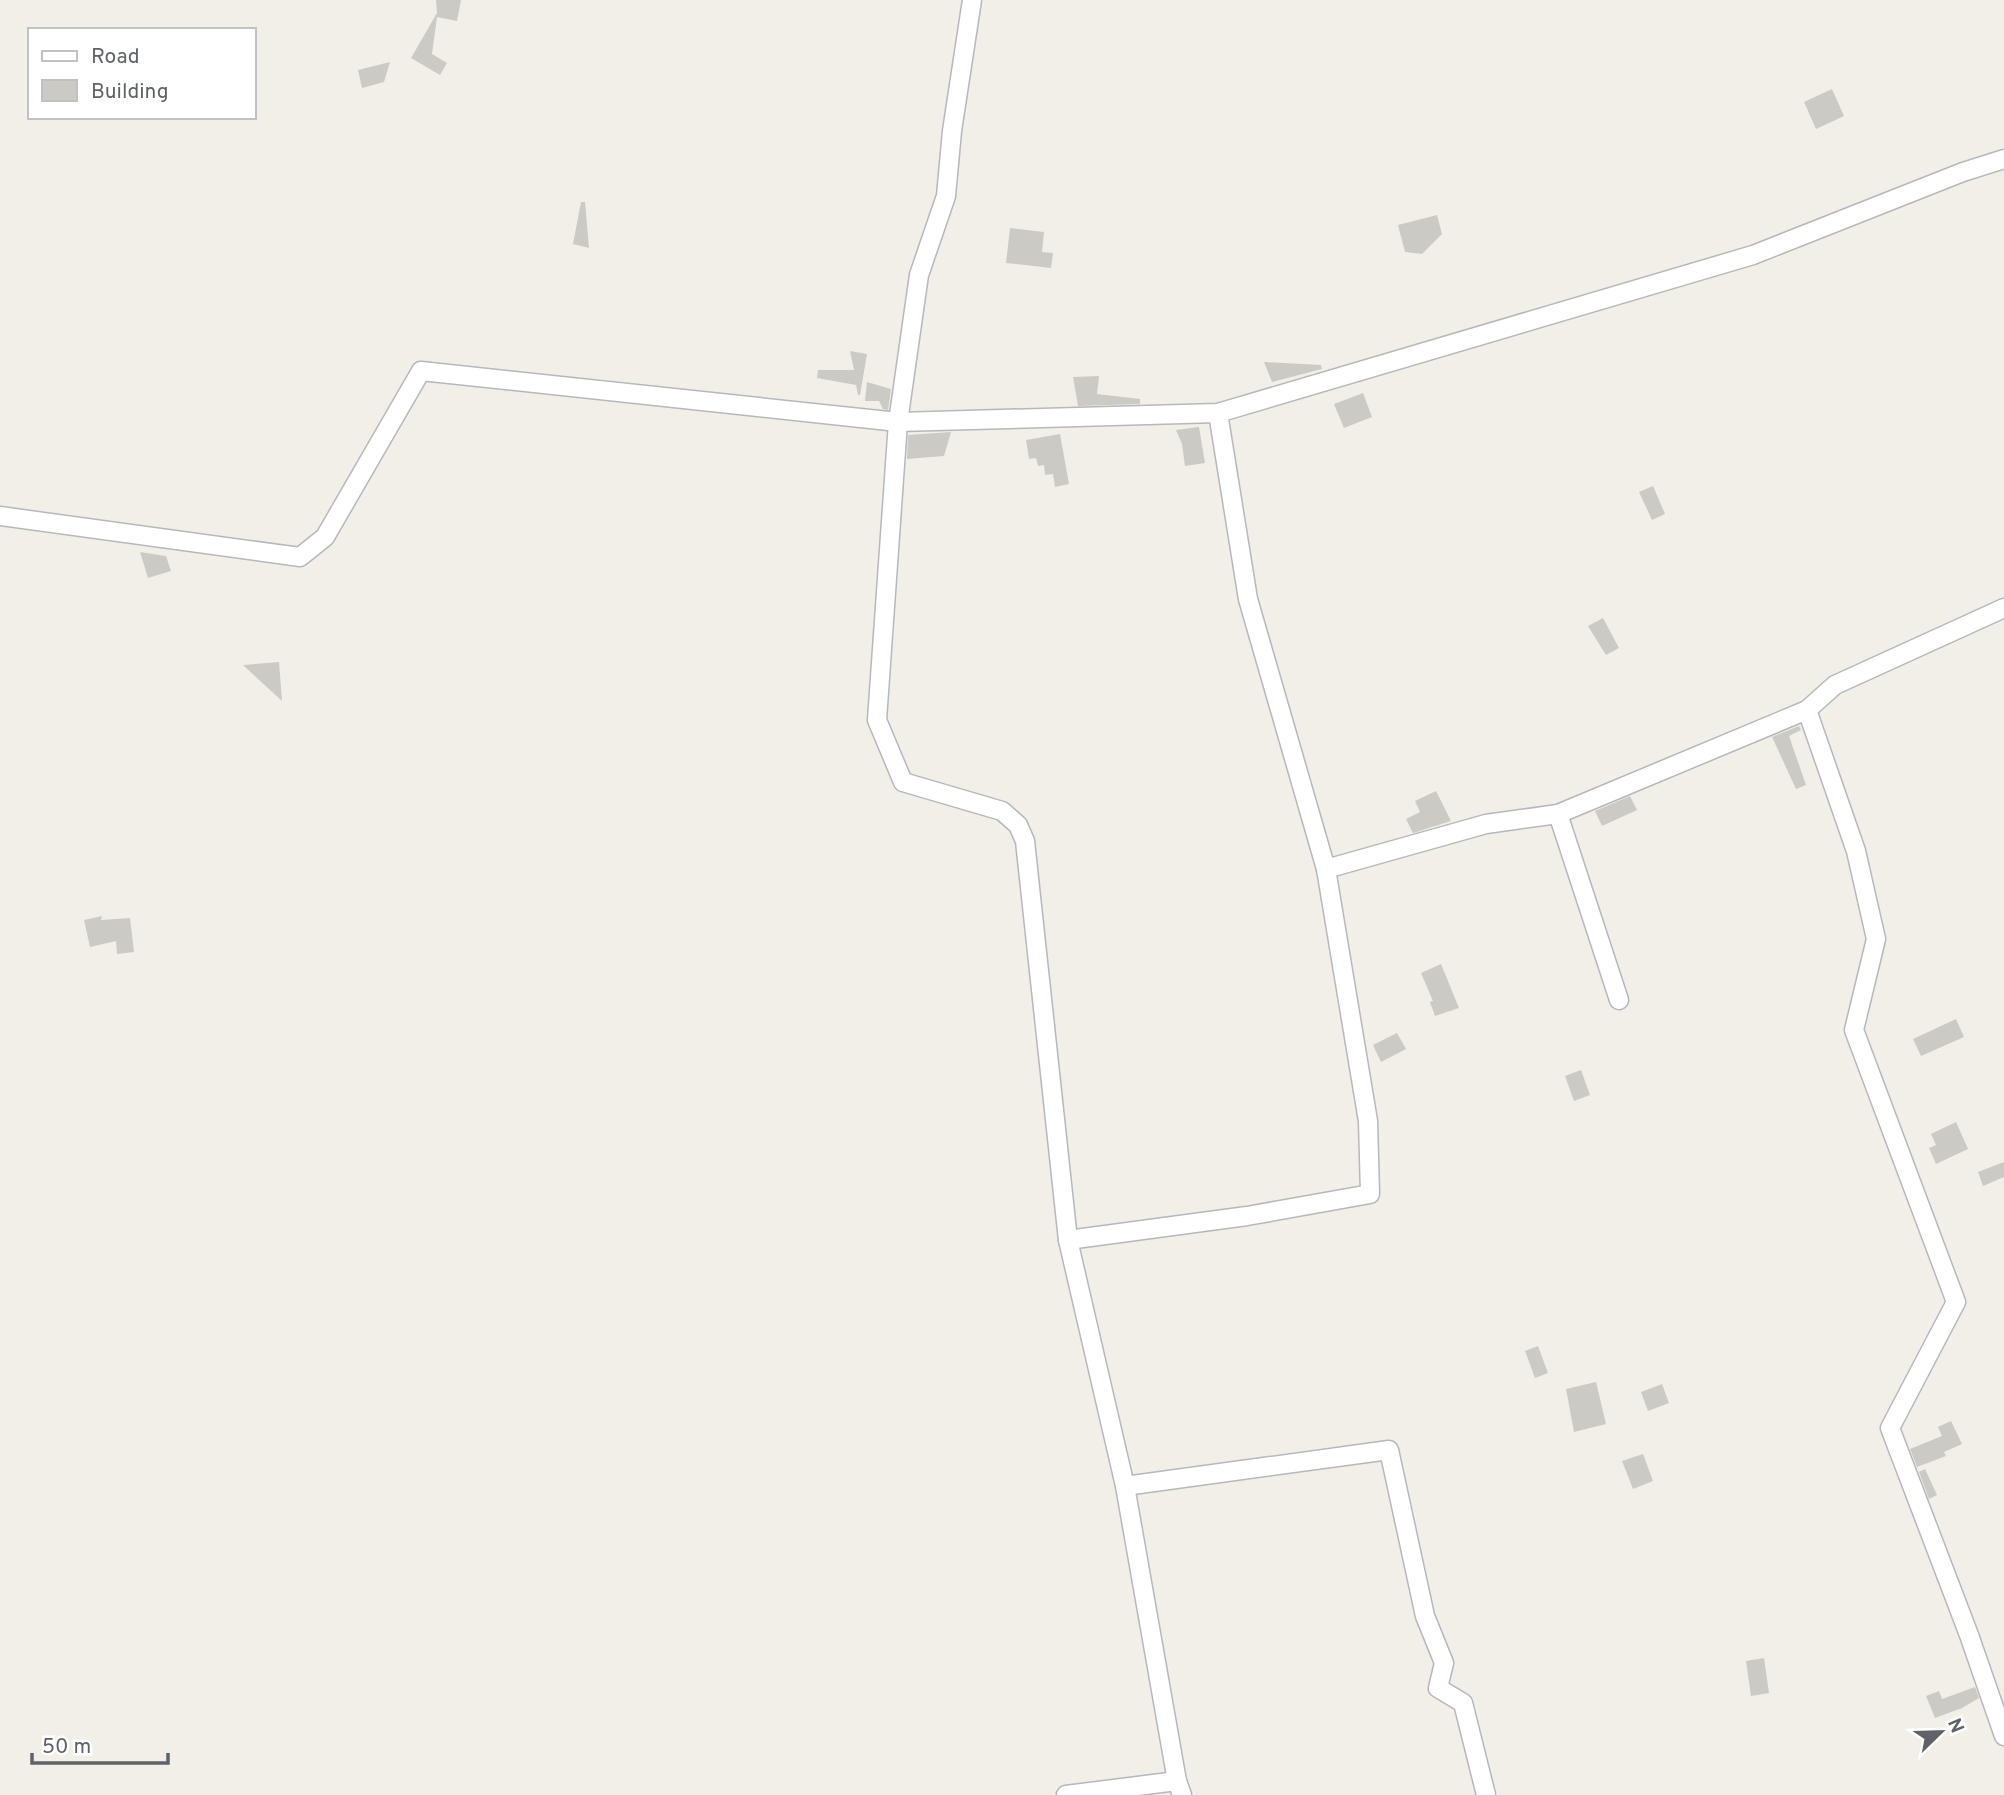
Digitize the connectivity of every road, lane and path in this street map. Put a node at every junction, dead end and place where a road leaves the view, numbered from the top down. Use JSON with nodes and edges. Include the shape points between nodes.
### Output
{"nodes":[{"id":1,"x":972,"y":0,"type":"edge"},
{"id":2,"x":2004,"y":159,"type":"edge"},
{"id":3,"x":1218,"y":413,"type":"junction"},
{"id":4,"x":898,"y":422,"type":"junction"},
{"id":5,"x":0,"y":516,"type":"edge"},
{"id":6,"x":2004,"y":608,"type":"edge"},
{"id":7,"x":1807,"y":710,"type":"junction"},
{"id":8,"x":1558,"y":814,"type":"junction"},
{"id":9,"x":1326,"y":869,"type":"junction"},
{"id":10,"x":1619,"y":1000,"type":"dead end"},
{"id":11,"x":1069,"y":1240,"type":"junction"},
{"id":12,"x":1125,"y":1486,"type":"junction"},
{"id":13,"x":2004,"y":1735,"type":"edge"},
{"id":14,"x":1179,"y":1788,"type":"edge"},
{"id":15,"x":1066,"y":1795,"type":"edge"},
{"id":16,"x":1486,"y":1795,"type":"edge"}],
"edges":[{"from":1,"to":4,"type":"street","via":[[946,196],[919,275]]},
{"from":2,"to":3,"type":"street","via":[[1753,255]]},
{"from":3,"to":4,"type":"street"},
{"from":3,"to":9,"type":"street","via":[[1248,599]]},
{"from":4,"to":5,"type":"street","via":[[421,371],[325,537],[300,557]]},
{"from":4,"to":11,"type":"street","via":[[877,720],[903,782],[1002,811],[1018,825],[1026,841]]},
{"from":6,"to":7,"type":"street","via":[[1835,685]]},
{"from":7,"to":8,"type":"street"},
{"from":7,"to":13,"type":"street","via":[[1856,851],[1876,939],[1854,1030],[1956,1302],[1890,1428]]},
{"from":8,"to":9,"type":"street","via":[[1486,824]]},
{"from":8,"to":10,"type":"street"},
{"from":9,"to":11,"type":"street","via":[[1368,1121],[1370,1194]]},
{"from":11,"to":12,"type":"street"},
{"from":12,"to":14,"type":"street"},
{"from":12,"to":16,"type":"street","via":[[1389,1450],[1425,1616],[1444,1663],[1438,1688],[1463,1703]]},
{"from":14,"to":15,"type":"street"}]}
